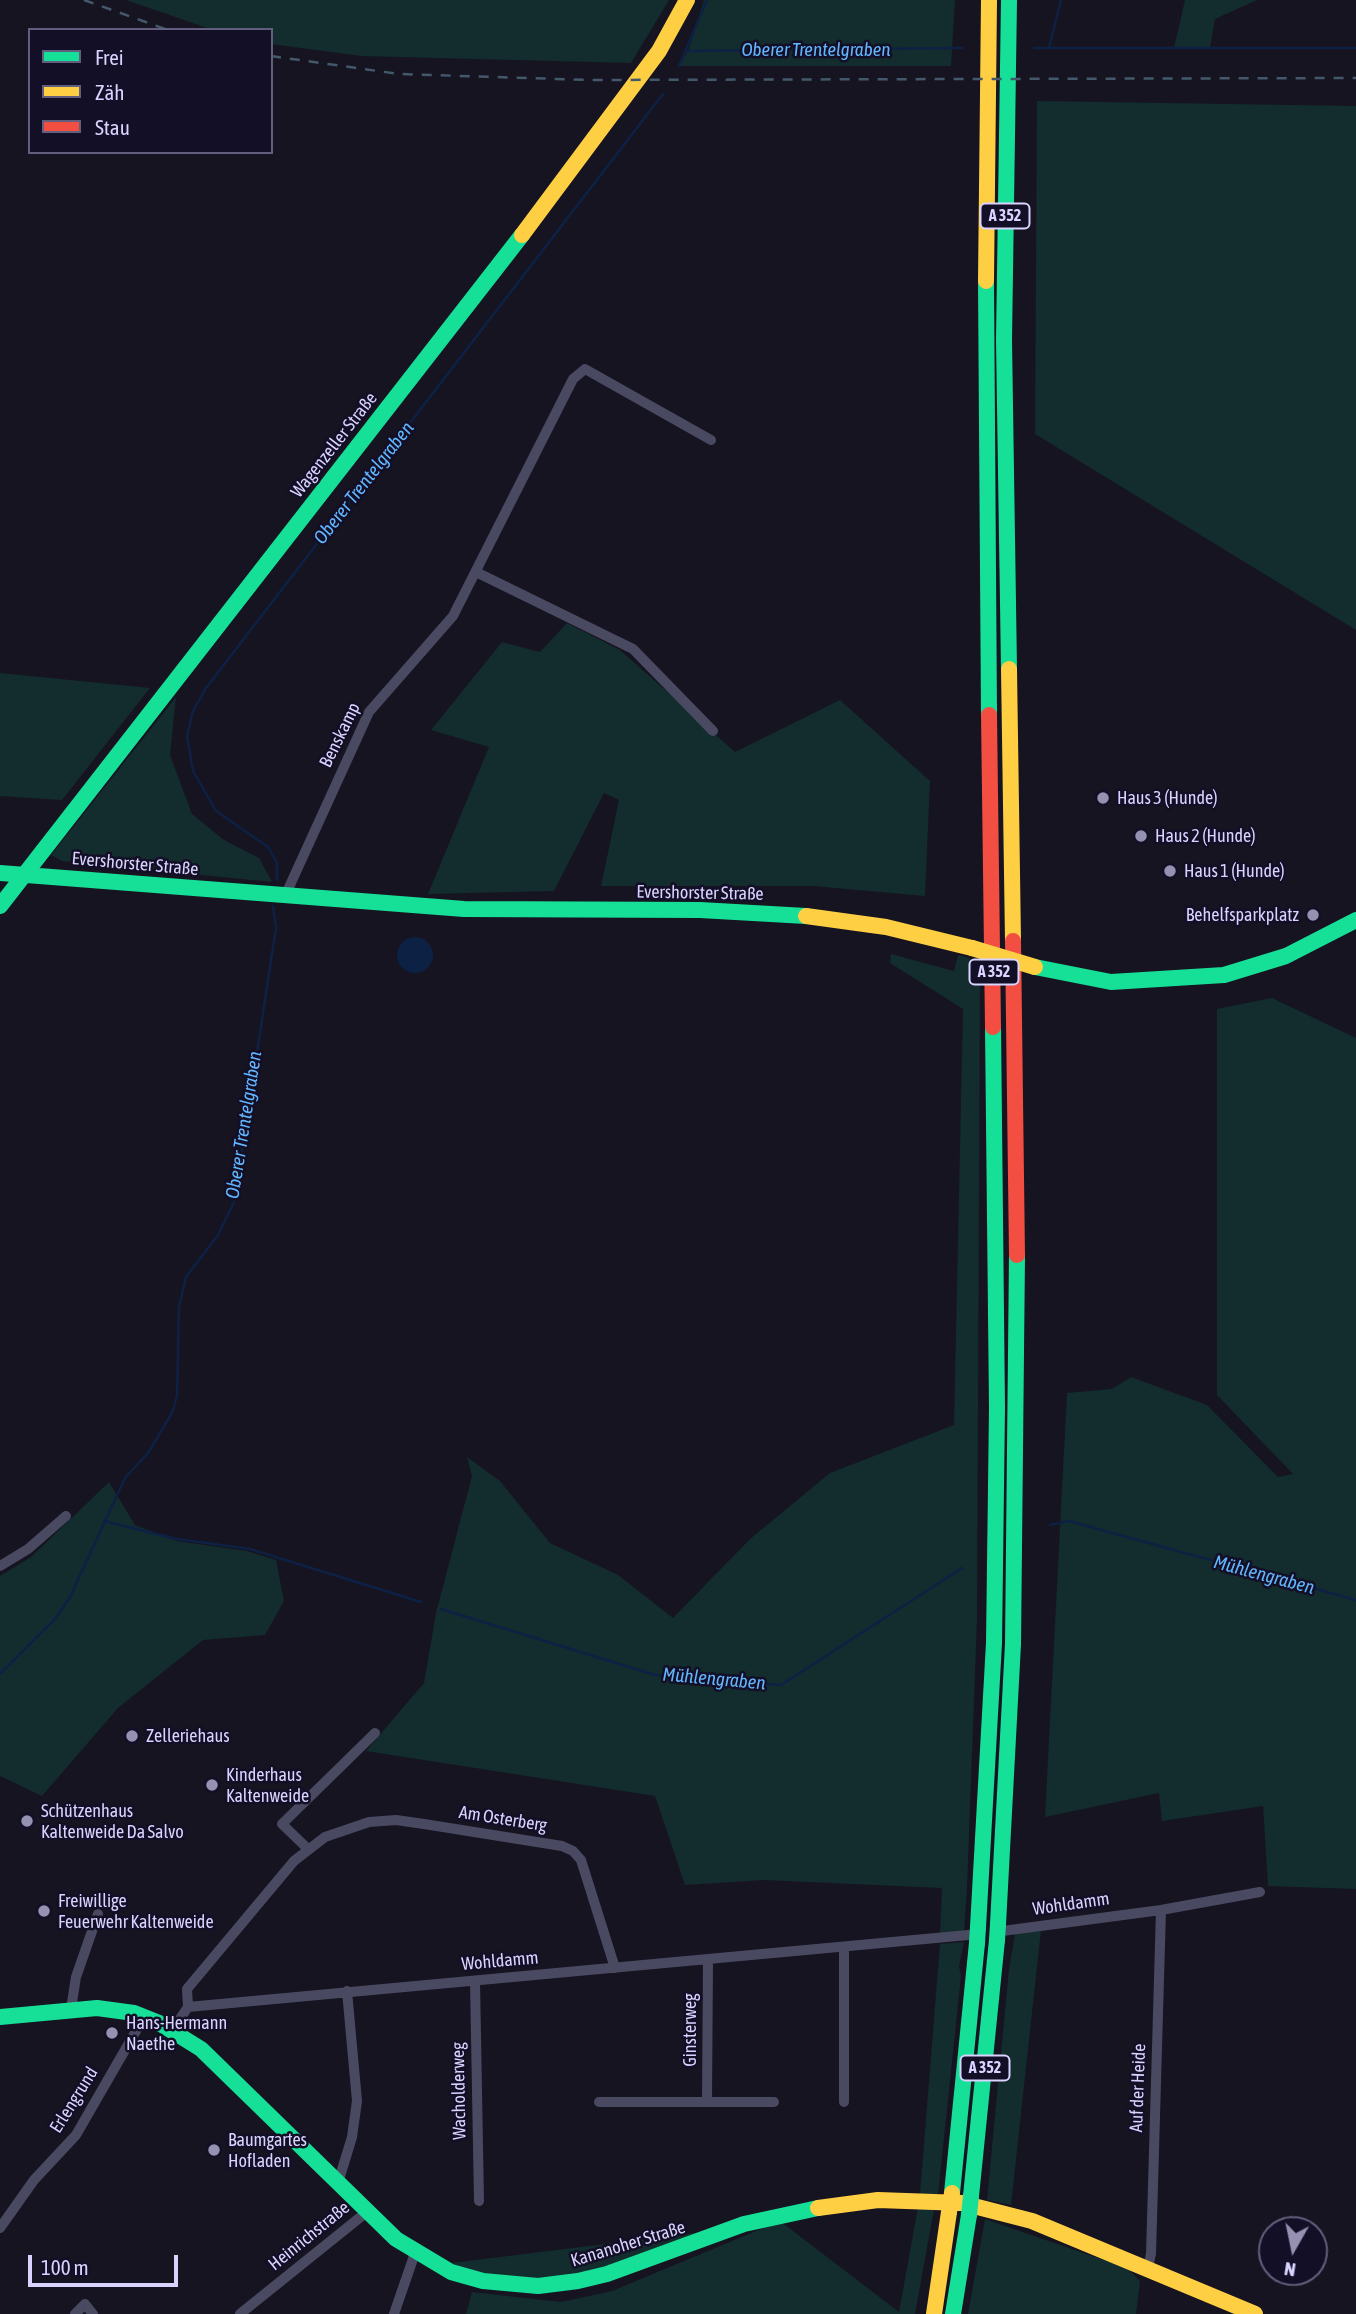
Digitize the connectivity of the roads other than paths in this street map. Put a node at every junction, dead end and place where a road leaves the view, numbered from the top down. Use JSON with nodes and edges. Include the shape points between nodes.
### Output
{"nodes":[{"id":1,"x":687,"y":0,"type":"edge"},
{"id":2,"x":989,"y":0,"type":"edge"},
{"id":3,"x":1009,"y":0,"type":"edge"},
{"id":4,"x":1021,"y":0,"type":"edge"},
{"id":5,"x":1006,"y":93,"type":"junction"},
{"id":6,"x":711,"y":440,"type":"dead end"},
{"id":7,"x":476,"y":572,"type":"junction"},
{"id":8,"x":713,"y":731,"type":"dead end"},
{"id":9,"x":0,"y":873,"type":"edge"},
{"id":10,"x":24,"y":875,"type":"junction"},
{"id":11,"x":285,"y":895,"type":"junction"},
{"id":12,"x":0,"y":906,"type":"edge"},
{"id":13,"x":1356,"y":920,"type":"edge"},
{"id":14,"x":66,"y":1516,"type":"dead end"},
{"id":15,"x":0,"y":1566,"type":"edge"},
{"id":16,"x":375,"y":1733,"type":"dead end"},
{"id":17,"x":307,"y":1848,"type":"junction"},
{"id":18,"x":1260,"y":1892,"type":"dead end"},
{"id":19,"x":1161,"y":1910,"type":"junction"},
{"id":20,"x":98,"y":1914,"type":"dead end"},
{"id":21,"x":844,"y":1947,"type":"junction"},
{"id":22,"x":708,"y":1960,"type":"junction"},
{"id":23,"x":615,"y":1968,"type":"junction"},
{"id":24,"x":475,"y":1981,"type":"junction"},
{"id":25,"x":347,"y":1991,"type":"junction"},
{"id":26,"x":188,"y":2007,"type":"junction"},
{"id":27,"x":71,"y":2009,"type":"junction"},
{"id":28,"x":0,"y":2017,"type":"edge"},
{"id":29,"x":144,"y":2017,"type":"junction"},
{"id":30,"x":172,"y":2031,"type":"junction"},
{"id":31,"x":707,"y":2100,"type":"junction"},
{"id":32,"x":599,"y":2102,"type":"dead end"},
{"id":33,"x":774,"y":2102,"type":"dead end"},
{"id":34,"x":844,"y":2102,"type":"dead end"},
{"id":35,"x":338,"y":2183,"type":"junction"},
{"id":36,"x":479,"y":2201,"type":"dead end"},
{"id":37,"x":368,"y":2211,"type":"junction"},
{"id":38,"x":0,"y":2228,"type":"edge"},
{"id":39,"x":415,"y":2253,"type":"junction"},
{"id":40,"x":1148,"y":2267,"type":"junction"},
{"id":41,"x":75,"y":2314,"type":"edge"},
{"id":42,"x":93,"y":2314,"type":"edge"},
{"id":43,"x":240,"y":2314,"type":"edge"},
{"id":44,"x":394,"y":2314,"type":"edge"},
{"id":45,"x":934,"y":2314,"type":"edge"},
{"id":46,"x":953,"y":2314,"type":"edge"},
{"id":47,"x":1255,"y":2314,"type":"edge"}],
"edges":[{"from":1,"to":10,"type":"main road","name":"Wagenzeller Straße","via":[[653,59],[582,159]]},
{"from":2,"to":45,"type":"main road","number":"A 352","bridge":true,"via":[[985,377],[998,1381],[994,1643],[978,1935],[952,2193]]},
{"from":3,"to":5,"type":"main road","number":"A 352"},
{"from":4,"to":5,"type":"main road"},
{"from":5,"to":46,"type":"main road","number":"A 352","bridge":true,"via":[[1004,353],[1017,1368],[1013,1644],[998,1932],[969,2215]]},
{"from":6,"to":7,"type":"street","name":"Benskamp","via":[[585,369],[573,379]]},
{"from":7,"to":8,"type":"street","via":[[633,649]]},
{"from":7,"to":11,"type":"street","name":"Benskamp","via":[[453,616],[369,712]]},
{"from":9,"to":10,"type":"main road","name":"Evershorster Straße"},
{"from":10,"to":11,"type":"main road","name":"Evershorster Straße"},
{"from":10,"to":12,"type":"main road","name":"Wagenzeller Straße"},
{"from":11,"to":13,"type":"main road","name":"Evershorster Straße","bridge":true,"via":[[464,909],[796,915],[886,927],[1111,982],[1204,978],[1286,956]]},
{"from":14,"to":15,"type":"street"},
{"from":16,"to":17,"type":"street","via":[[282,1824]]},
{"from":17,"to":23,"type":"street","name":"Am Osterberg","via":[[345,1828],[396,1820],[562,1846],[581,1860]]},
{"from":17,"to":26,"type":"street","name":"Am Osterberg","via":[[187,1989]]},
{"from":18,"to":19,"type":"street","name":"Wohldamm"},
{"from":19,"to":21,"type":"street","name":"Wohldamm"},
{"from":19,"to":40,"type":"street","name":"Auf der Heide","via":[[1152,2254]]},
{"from":20,"to":27,"type":"street","via":[[76,1978]]},
{"from":21,"to":22,"type":"street","name":"Wohldamm"},
{"from":21,"to":34,"type":"street"},
{"from":22,"to":23,"type":"street","name":"Wohldamm"},
{"from":22,"to":31,"type":"street","name":"Ginsterweg"},
{"from":23,"to":24,"type":"street","name":"Wohldamm"},
{"from":24,"to":25,"type":"street","name":"Wohldamm"},
{"from":24,"to":36,"type":"street","name":"Wacholderweg"},
{"from":25,"to":26,"type":"street","name":"Wohldamm"},
{"from":25,"to":35,"type":"street","via":[[357,2101]]},
{"from":26,"to":30,"type":"street"},
{"from":27,"to":28,"type":"main road","name":"Kananoher Straße"},
{"from":27,"to":29,"type":"main road","name":"Kananoher Straße","via":[[109,2009]]},
{"from":29,"to":30,"type":"main road","name":"Kananoher Straße"},
{"from":29,"to":38,"type":"street","name":"Erlengrund","via":[[76,2135],[34,2180]]},
{"from":30,"to":35,"type":"main road","name":"Kananoher Straße","via":[[201,2049]]},
{"from":31,"to":32,"type":"street"},
{"from":31,"to":33,"type":"street"},
{"from":35,"to":37,"type":"main road","name":"Kananoher Straße"},
{"from":37,"to":39,"type":"main road","name":"Kananoher Straße"},
{"from":37,"to":43,"type":"street","name":"Heinrichstraße"},
{"from":39,"to":40,"type":"main road","name":"Kananoher Straße","via":[[451,2272],[483,2281],[538,2286],[607,2274],[788,2212],[853,2202],[930,2200],[962,2203],[1032,2221]]},
{"from":39,"to":44,"type":"street"},
{"from":40,"to":47,"type":"main road","name":"Kananoher Straße"},
{"from":41,"to":42,"type":"street","via":[[85,2304]]}]}
